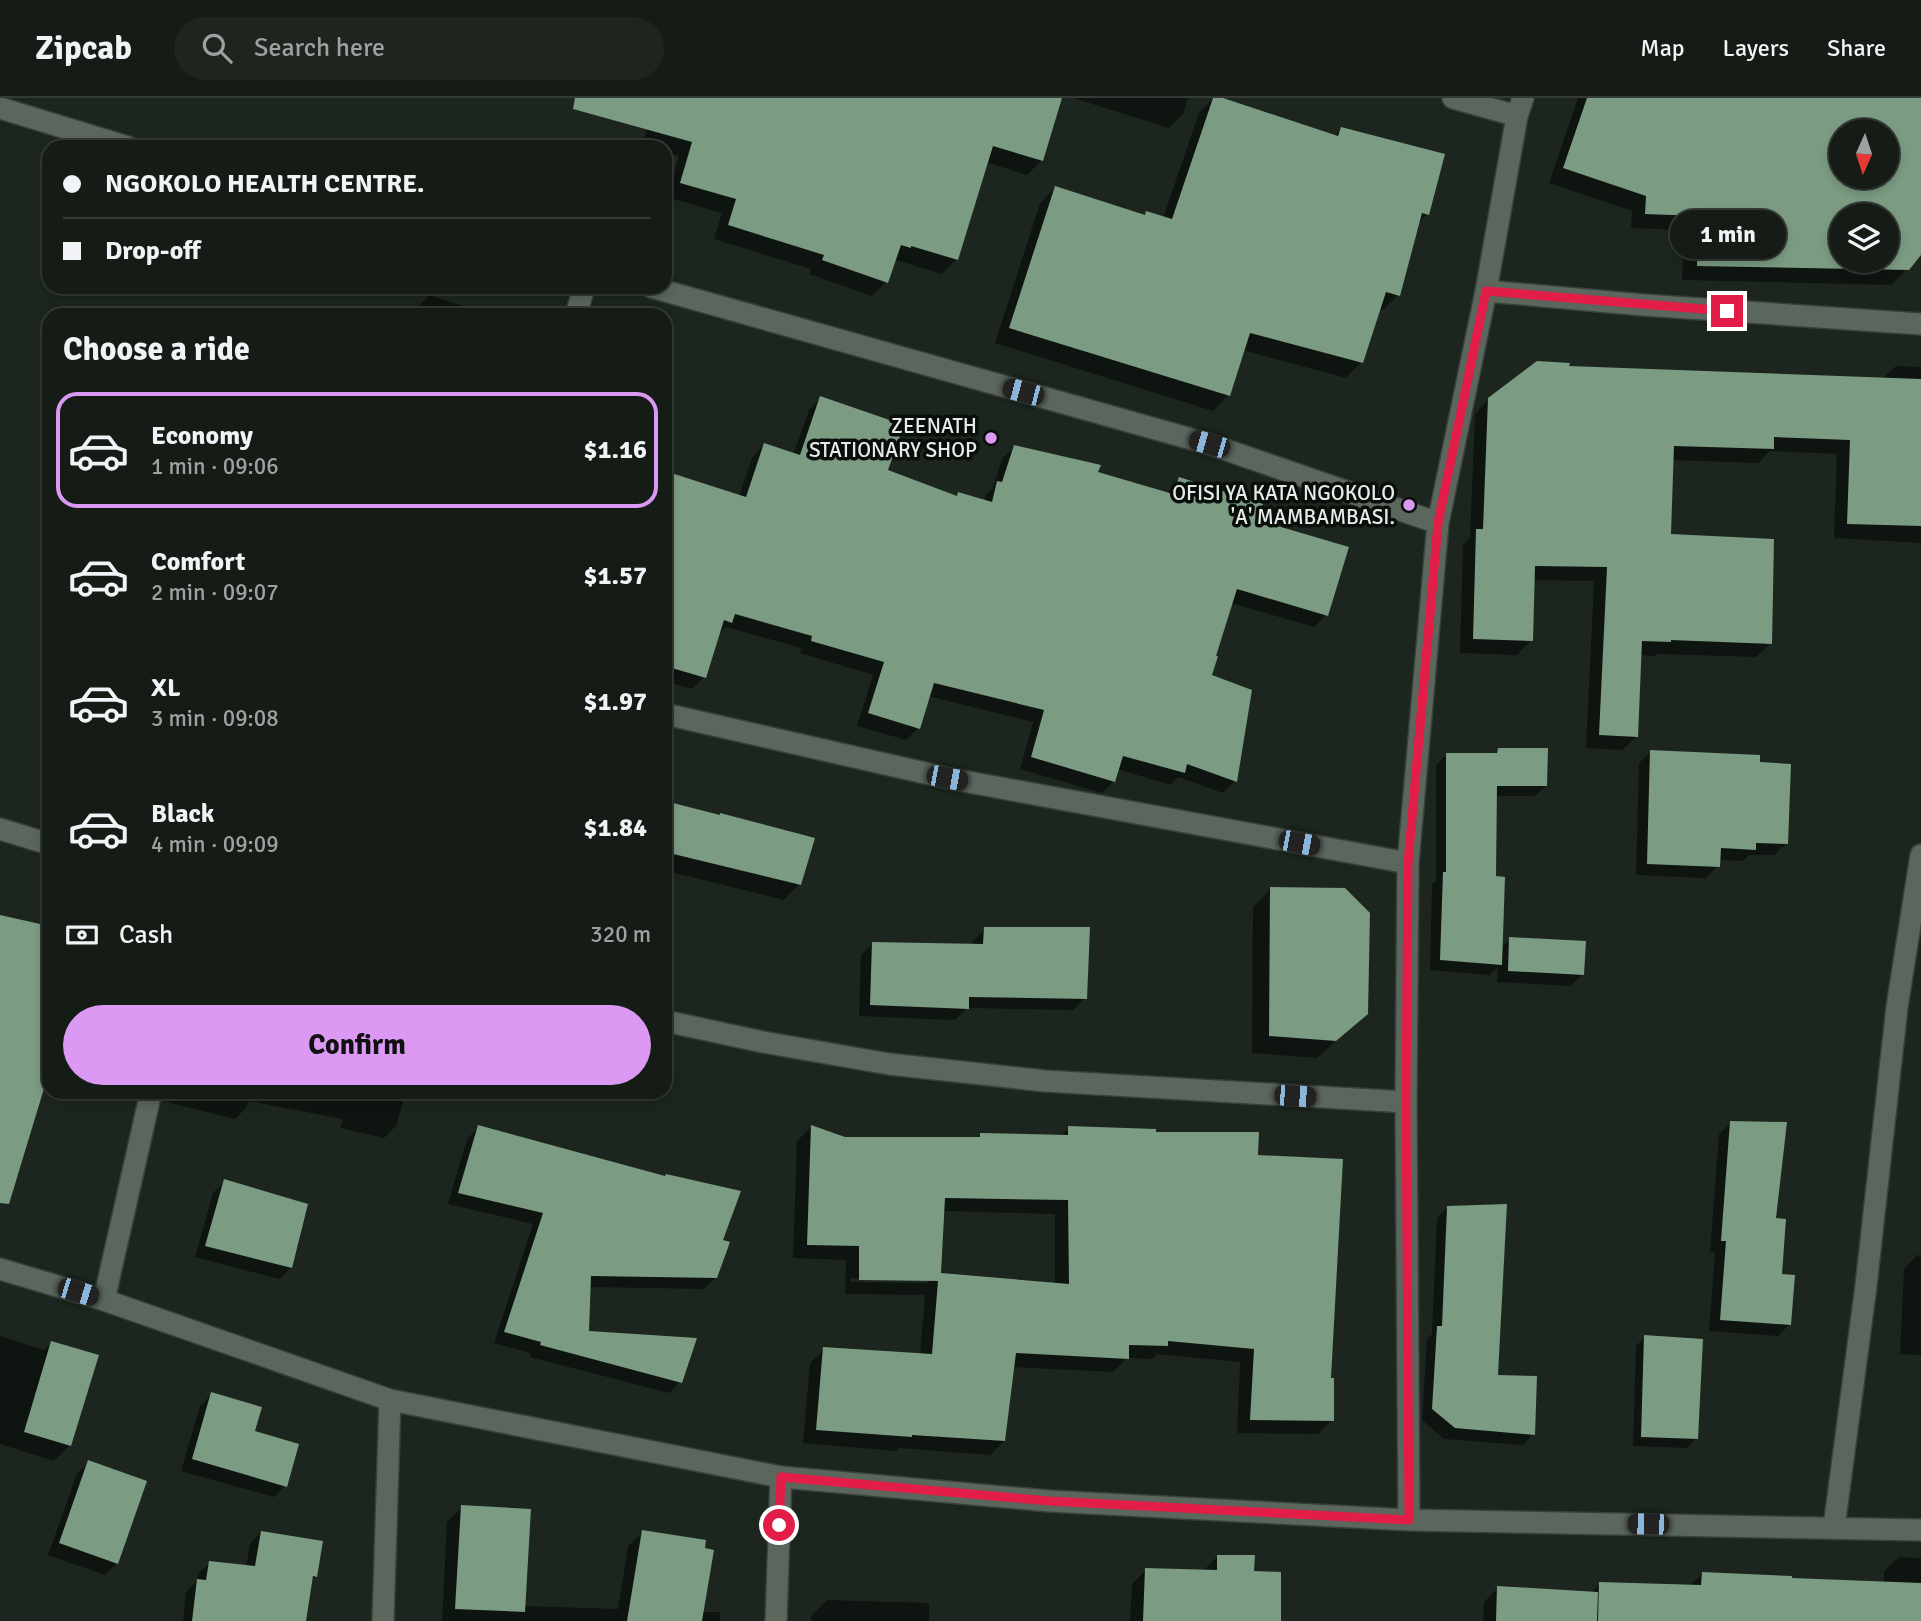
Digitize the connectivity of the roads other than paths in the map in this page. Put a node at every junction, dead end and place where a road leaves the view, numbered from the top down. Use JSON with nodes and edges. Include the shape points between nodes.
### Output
{"nodes":[{"id":1,"x":1453,"y":98,"type":"edge"},
{"id":2,"x":1520,"y":107,"type":"edge"},
{"id":3,"x":0,"y":108,"type":"edge"},
{"id":4,"x":105,"y":140,"type":"edge"},
{"id":5,"x":1486,"y":291,"type":"junction"},
{"id":6,"x":672,"y":293,"type":"edge"},
{"id":7,"x":1921,"y":324,"type":"edge"},
{"id":8,"x":1438,"y":523,"type":"junction"},
{"id":9,"x":672,"y":716,"type":"edge"},
{"id":10,"x":0,"y":829,"type":"edge"},
{"id":11,"x":42,"y":842,"type":"edge"},
{"id":12,"x":1921,"y":855,"type":"edge"},
{"id":13,"x":1408,"y":863,"type":"junction"},
{"id":14,"x":672,"y":1022,"type":"edge"},
{"id":15,"x":149,"y":1099,"type":"edge"},
{"id":16,"x":1406,"y":1102,"type":"junction"},
{"id":17,"x":0,"y":1269,"type":"edge"},
{"id":18,"x":104,"y":1300,"type":"junction"},
{"id":19,"x":390,"y":1400,"type":"junction"},
{"id":20,"x":781,"y":1477,"type":"junction"},
{"id":21,"x":1409,"y":1520,"type":"junction"},
{"id":22,"x":1834,"y":1527,"type":"junction"},
{"id":23,"x":1921,"y":1530,"type":"edge"},
{"id":24,"x":383,"y":1621,"type":"edge"},
{"id":25,"x":776,"y":1621,"type":"edge"}],
"edges":[{"from":1,"to":2,"type":"street"},
{"from":2,"to":5,"type":"street"},
{"from":3,"to":4,"type":"street"},
{"from":5,"to":7,"type":"street"},
{"from":5,"to":8,"type":"street"},
{"from":6,"to":8,"type":"street","via":[[1209,444]]},
{"from":8,"to":13,"type":"street"},
{"from":9,"to":13,"type":"street","via":[[947,778]]},
{"from":10,"to":11,"type":"street"},
{"from":12,"to":22,"type":"street"},
{"from":13,"to":16,"type":"street"},
{"from":14,"to":16,"type":"street","via":[[890,1064],[1045,1081]]},
{"from":15,"to":18,"type":"street"},
{"from":16,"to":21,"type":"street"},
{"from":17,"to":18,"type":"street"},
{"from":18,"to":19,"type":"street"},
{"from":19,"to":20,"type":"street"},
{"from":19,"to":24,"type":"street"},
{"from":20,"to":21,"type":"street","via":[[1049,1501]]},
{"from":20,"to":25,"type":"street"},
{"from":21,"to":22,"type":"street"},
{"from":22,"to":23,"type":"street"}]}
